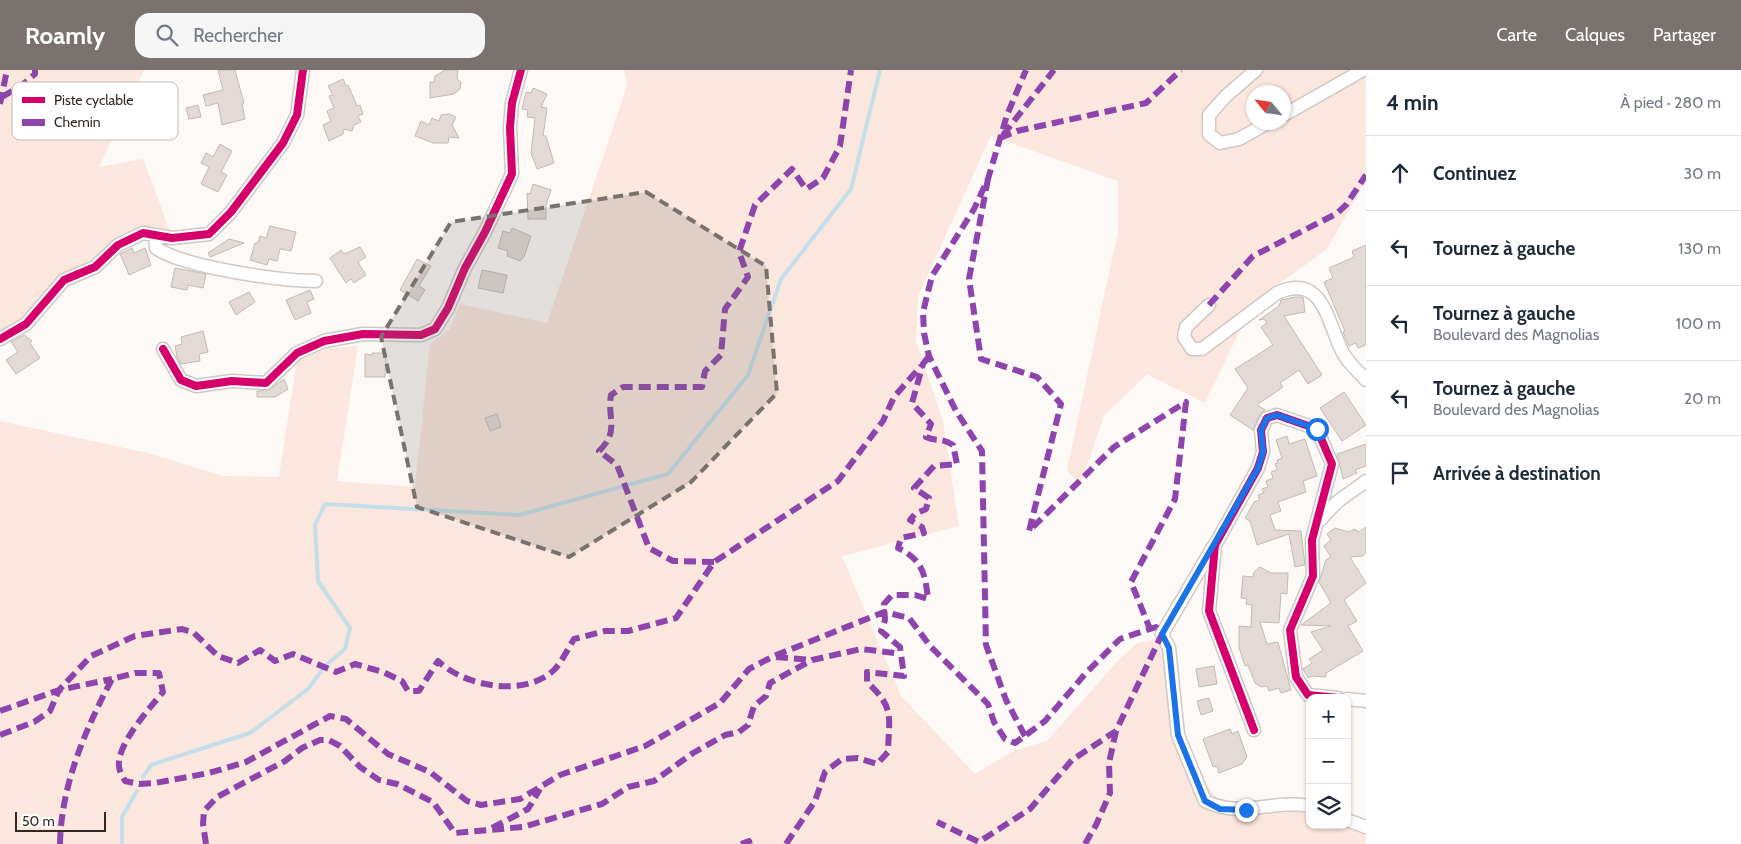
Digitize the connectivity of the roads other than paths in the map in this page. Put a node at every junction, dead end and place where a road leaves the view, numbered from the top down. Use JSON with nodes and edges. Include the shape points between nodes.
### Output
{"nodes":[{"id":1,"x":303,"y":70,"type":"edge"},
{"id":2,"x":521,"y":70,"type":"edge"},
{"id":3,"x":1256,"y":70,"type":"edge"},
{"id":4,"x":1363,"y":70,"type":"edge"},
{"id":5,"x":1291,"y":111,"type":"edge"},
{"id":6,"x":1255,"y":130,"type":"edge"},
{"id":7,"x":155,"y":236,"type":"junction"},
{"id":8,"x":316,"y":281,"type":"dead end"},
{"id":9,"x":1209,"y":305,"type":"dead end"},
{"id":10,"x":0,"y":339,"type":"edge"},
{"id":11,"x":163,"y":348,"type":"dead end"},
{"id":12,"x":1366,"y":380,"type":"edge"},
{"id":13,"x":1366,"y":481,"type":"edge"},
{"id":14,"x":1315,"y":525,"type":"junction"},
{"id":15,"x":1215,"y":545,"type":"junction"},
{"id":16,"x":1307,"y":694,"type":"edge"},
{"id":17,"x":1351,"y":699,"type":"edge"},
{"id":18,"x":1366,"y":701,"type":"edge"},
{"id":19,"x":1254,"y":730,"type":"dead end"},
{"id":20,"x":1306,"y":805,"type":"edge"},
{"id":21,"x":1351,"y":822,"type":"edge"},
{"id":22,"x":1366,"y":828,"type":"edge"}],
"edges":[{"from":1,"to":7,"type":"street","via":[[297,115],[283,143],[231,212],[209,234],[172,238]]},
{"from":2,"to":11,"type":"street","via":[[512,103],[512,174],[435,329],[421,335],[363,334],[324,341],[297,353],[266,383],[232,381],[196,386],[182,380]]},
{"from":3,"to":6,"type":"street","via":[[1209,115],[1209,134],[1220,143],[1239,139]]},
{"from":4,"to":5,"type":"street"},
{"from":7,"to":8,"type":"street","via":[[156,248],[183,260]]},
{"from":7,"to":10,"type":"street","via":[[143,233],[118,244],[94,267],[64,280],[26,324]]},
{"from":9,"to":12,"type":"street","via":[[1186,327],[1184,337],[1192,349],[1202,349],[1289,288],[1310,291],[1320,299],[1343,355]]},
{"from":13,"to":14,"type":"street","via":[[1337,502]]},
{"from":14,"to":15,"type":"street","via":[[1332,464],[1317,429],[1277,415],[1267,418],[1261,430],[1263,452],[1258,468]]},
{"from":14,"to":16,"type":"street","via":[[1312,540],[1314,576],[1290,630],[1296,677]]},
{"from":15,"to":19,"type":"street","via":[[1209,611]]},
{"from":15,"to":20,"type":"street","via":[[1162,634],[1169,648],[1178,735],[1205,801],[1220,809]]},
{"from":17,"to":18,"type":"street"},
{"from":21,"to":22,"type":"street"}]}
